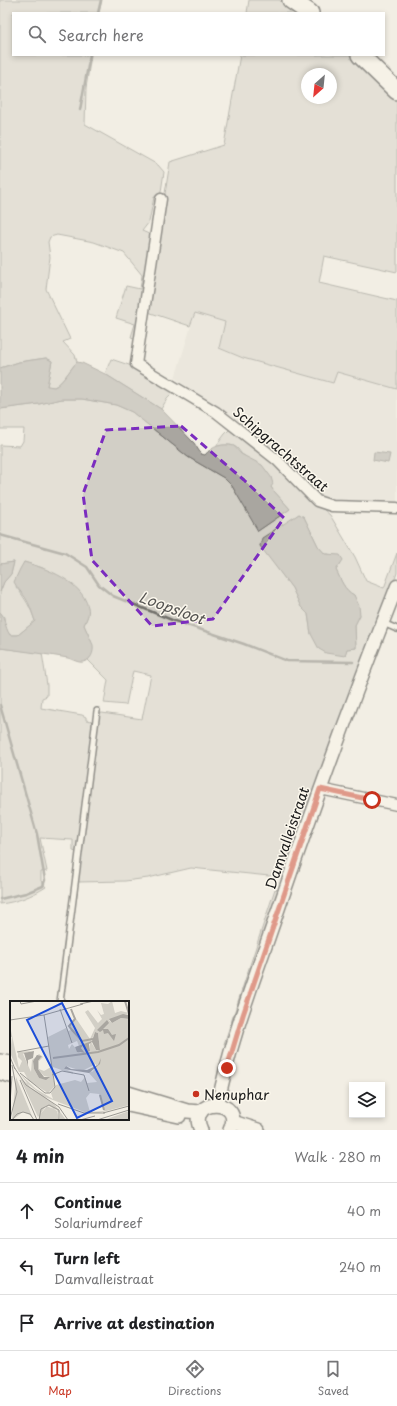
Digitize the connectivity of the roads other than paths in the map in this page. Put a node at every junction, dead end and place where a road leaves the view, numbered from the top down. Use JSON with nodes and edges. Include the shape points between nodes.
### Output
{"nodes":[{"id":1,"x":291,"y":0,"type":"edge"},
{"id":2,"x":309,"y":12,"type":"edge"},
{"id":3,"x":361,"y":56,"type":"edge"},
{"id":4,"x":397,"y":91,"type":"edge"},
{"id":5,"x":161,"y":199,"type":"dead end"},
{"id":6,"x":397,"y":508,"type":"edge"},
{"id":7,"x":397,"y":586,"type":"edge"},
{"id":8,"x":383,"y":623,"type":"junction"},
{"id":9,"x":397,"y":628,"type":"edge"},
{"id":10,"x":97,"y":711,"type":"dead end"},
{"id":11,"x":320,"y":789,"type":"junction"},
{"id":12,"x":397,"y":805,"type":"edge"},
{"id":13,"x":60,"y":1001,"type":"edge"},
{"id":14,"x":0,"y":1061,"type":"edge"},
{"id":15,"x":10,"y":1064,"type":"edge"},
{"id":16,"x":0,"y":1073,"type":"edge"},
{"id":17,"x":10,"y":1076,"type":"edge"},
{"id":18,"x":129,"y":1093,"type":"edge"},
{"id":19,"x":218,"y":1104,"type":"junction"},
{"id":20,"x":129,"y":1105,"type":"edge"},
{"id":21,"x":200,"y":1121,"type":"edge"},
{"id":22,"x":232,"y":1126,"type":"edge"},
{"id":23,"x":258,"y":1130,"type":"edge"}],
"edges":[{"from":1,"to":2,"type":"highway"},
{"from":3,"to":4,"type":"highway"},
{"from":5,"to":6,"type":"street","name":"Schipgrachtstraat","via":[[136,364],[216,412],[277,460],[317,501],[332,506]]},
{"from":7,"to":8,"type":"street","name":"Damvalleistraat"},
{"from":8,"to":9,"type":"lane"},
{"from":8,"to":11,"type":"street","name":"Damvalleistraat"},
{"from":10,"to":13,"type":"lane"},
{"from":11,"to":12,"type":"street"},
{"from":11,"to":19,"type":"street","name":"Damvalleistraat","via":[[243,1016],[222,1082]]},
{"from":14,"to":15,"type":"main road"},
{"from":16,"to":17,"type":"main road"},
{"from":18,"to":21,"type":"main road","via":[[186,1111]]},
{"from":19,"to":21,"type":"main road","via":[[205,1108]]},
{"from":19,"to":22,"type":"main road","via":[[228,1109]]},
{"from":20,"to":21,"type":"main road"},
{"from":22,"to":23,"type":"main road"}]}
